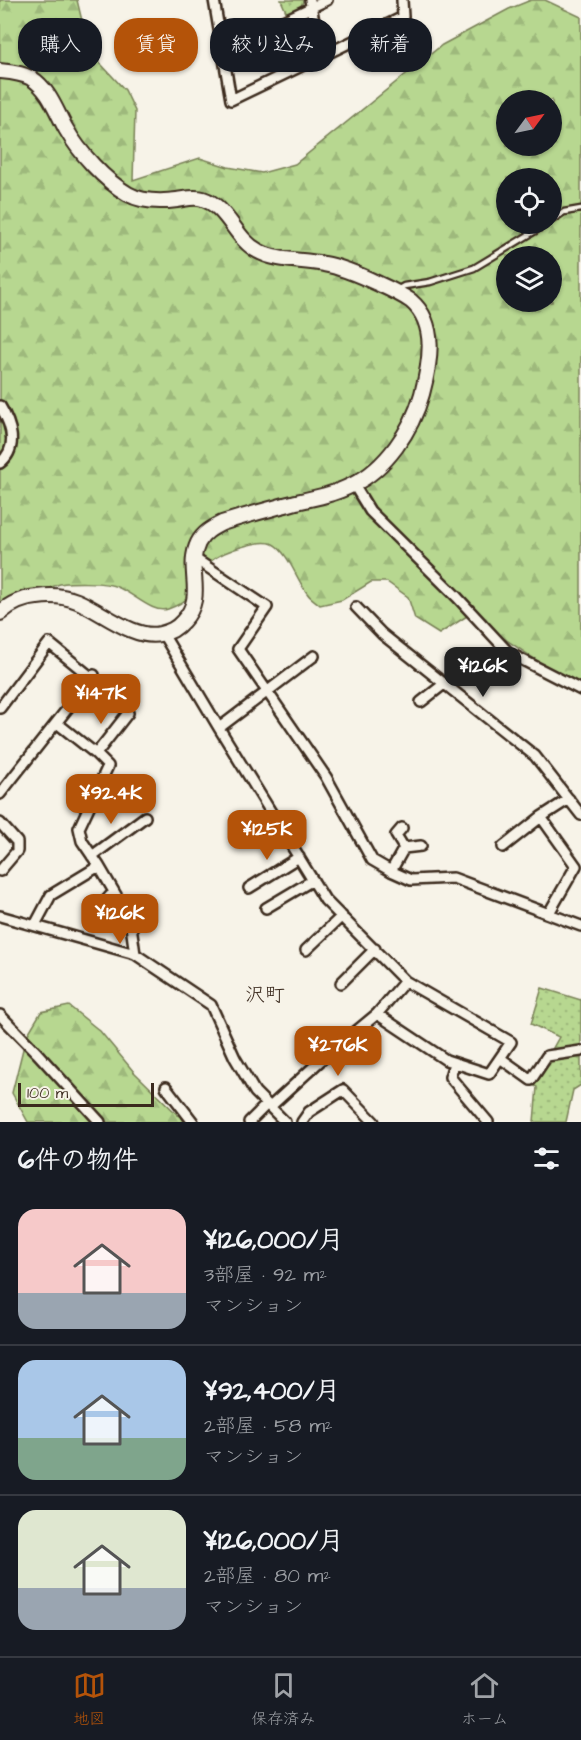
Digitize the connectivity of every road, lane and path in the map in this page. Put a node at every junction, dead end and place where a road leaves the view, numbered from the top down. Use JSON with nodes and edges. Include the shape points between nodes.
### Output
{"nodes":[{"id":1,"x":214,"y":0,"type":"edge"},
{"id":2,"x":327,"y":0,"type":"edge"},
{"id":3,"x":402,"y":0,"type":"edge"},
{"id":4,"x":311,"y":4,"type":"edge"},
{"id":5,"x":217,"y":18,"type":"edge"},
{"id":6,"x":284,"y":18,"type":"edge"},
{"id":7,"x":336,"y":50,"type":"edge"},
{"id":8,"x":0,"y":71,"type":"edge"},
{"id":9,"x":226,"y":72,"type":"edge"},
{"id":10,"x":291,"y":72,"type":"edge"},
{"id":11,"x":581,"y":209,"type":"edge"},
{"id":12,"x":562,"y":213,"type":"edge"},
{"id":13,"x":530,"y":234,"type":"edge"},
{"id":14,"x":394,"y":291,"type":"junction"},
{"id":15,"x":0,"y":406,"type":"edge"},
{"id":16,"x":0,"y":464,"type":"edge"},
{"id":17,"x":354,"y":485,"type":"junction"},
{"id":18,"x":194,"y":558,"type":"junction"},
{"id":19,"x":356,"y":607,"type":"dead end"},
{"id":20,"x":0,"y":613,"type":"edge"},
{"id":21,"x":163,"y":634,"type":"junction"},
{"id":22,"x":314,"y":656,"type":"dead end"},
{"id":23,"x":444,"y":684,"type":"junction"},
{"id":24,"x":581,"y":690,"type":"edge"},
{"id":25,"x":267,"y":692,"type":"junction"},
{"id":26,"x":421,"y":702,"type":"dead end"},
{"id":27,"x":0,"y":708,"type":"edge"},
{"id":28,"x":128,"y":713,"type":"dead end"},
{"id":29,"x":57,"y":723,"type":"junction"},
{"id":30,"x":219,"y":728,"type":"junction"},
{"id":31,"x":96,"y":754,"type":"junction"},
{"id":32,"x":0,"y":793,"type":"edge"},
{"id":33,"x":569,"y":799,"type":"junction"},
{"id":34,"x":581,"y":815,"type":"edge"},
{"id":35,"x":145,"y":817,"type":"dead end"},
{"id":36,"x":541,"y":817,"type":"junction"},
{"id":37,"x":0,"y":823,"type":"edge"},
{"id":38,"x":402,"y":828,"type":"dead end"},
{"id":39,"x":421,"y":846,"type":"dead end"},
{"id":40,"x":503,"y":847,"type":"dead end"},
{"id":41,"x":404,"y":848,"type":"junction"},
{"id":42,"x":92,"y":856,"type":"junction"},
{"id":43,"x":299,"y":857,"type":"junction"},
{"id":44,"x":579,"y":864,"type":"edge"},
{"id":45,"x":99,"y":866,"type":"junction"},
{"id":46,"x":0,"y":871,"type":"edge"},
{"id":47,"x":391,"y":871,"type":"junction"},
{"id":48,"x":313,"y":880,"type":"junction"},
{"id":49,"x":249,"y":888,"type":"dead end"},
{"id":50,"x":116,"y":894,"type":"junction"},
{"id":51,"x":266,"y":908,"type":"dead end"},
{"id":52,"x":97,"y":911,"type":"dead end"},
{"id":53,"x":549,"y":913,"type":"junction"},
{"id":54,"x":0,"y":916,"type":"edge"},
{"id":55,"x":342,"y":916,"type":"junction"},
{"id":56,"x":35,"y":925,"type":"junction"},
{"id":57,"x":581,"y":926,"type":"edge"},
{"id":58,"x":375,"y":949,"type":"junction"},
{"id":59,"x":306,"y":950,"type":"dead end"},
{"id":60,"x":135,"y":954,"type":"junction"},
{"id":61,"x":405,"y":981,"type":"junction"},
{"id":62,"x":341,"y":983,"type":"dead end"},
{"id":63,"x":377,"y":1014,"type":"junction"},
{"id":64,"x":0,"y":1015,"type":"edge"},
{"id":65,"x":581,"y":1051,"type":"edge"},
{"id":66,"x":500,"y":1058,"type":"junction"},
{"id":67,"x":454,"y":1063,"type":"junction"},
{"id":68,"x":166,"y":1088,"type":"dead end"},
{"id":69,"x":268,"y":1106,"type":"junction"},
{"id":70,"x":100,"y":1122,"type":"edge"},
{"id":71,"x":193,"y":1122,"type":"edge"},
{"id":72,"x":249,"y":1122,"type":"edge"},
{"id":73,"x":284,"y":1122,"type":"edge"},
{"id":74,"x":302,"y":1122,"type":"edge"},
{"id":75,"x":374,"y":1122,"type":"edge"},
{"id":76,"x":488,"y":1122,"type":"edge"}],
"edges":[{"from":1,"to":5,"type":"street"},
{"from":2,"to":4,"type":"street"},
{"from":3,"to":7,"type":"street","via":[[403,17]]},
{"from":4,"to":6,"type":"street"},
{"from":8,"to":14,"type":"main road","via":[[30,77],[44,89],[85,156],[130,195],[160,201],[203,198],[220,209],[257,251],[270,257],[326,264]]},
{"from":9,"to":10,"type":"street","via":[[231,100]]},
{"from":11,"to":12,"type":"lane"},
{"from":13,"to":14,"type":"lane","via":[[474,268]]},
{"from":14,"to":17,"type":"main road","via":[[411,301],[426,320],[430,344],[424,385],[402,438],[374,470]]},
{"from":15,"to":16,"type":"street","via":[[12,437],[10,452]]},
{"from":17,"to":18,"type":"main road","via":[[222,523],[201,539]]},
{"from":17,"to":24,"type":"street","via":[[370,511],[509,653]]},
{"from":18,"to":21,"type":"main road","via":[[193,608],[188,617]]},
{"from":18,"to":25,"type":"street","via":[[267,607],[237,650]]},
{"from":19,"to":23,"type":"street","via":[[382,634]]},
{"from":20,"to":21,"type":"main road","via":[[28,598],[58,596],[75,600],[142,635]]},
{"from":21,"to":30,"type":"street"},
{"from":22,"to":25,"type":"street"},
{"from":23,"to":26,"type":"street"},
{"from":23,"to":33,"type":"street","via":[[535,756]]},
{"from":25,"to":30,"type":"street"},
{"from":25,"to":47,"type":"street","via":[[326,777],[372,860]]},
{"from":27,"to":29,"type":"street","via":[[49,643],[93,676]]},
{"from":28,"to":31,"type":"street"},
{"from":29,"to":31,"type":"street"},
{"from":29,"to":32,"type":"street"},
{"from":30,"to":43,"type":"street"},
{"from":31,"to":42,"type":"street","via":[[108,766],[79,828],[82,842]]},
{"from":33,"to":34,"type":"street"},
{"from":33,"to":36,"type":"street"},
{"from":35,"to":42,"type":"street"},
{"from":36,"to":40,"type":"street"},
{"from":36,"to":44,"type":"street"},
{"from":37,"to":46,"type":"street","via":[[16,842],[17,851]]},
{"from":38,"to":41,"type":"street","via":[[396,835]]},
{"from":39,"to":41,"type":"street"},
{"from":41,"to":47,"type":"street"},
{"from":42,"to":45,"type":"street"},
{"from":43,"to":48,"type":"street"},
{"from":43,"to":49,"type":"street"},
{"from":44,"to":53,"type":"street"},
{"from":45,"to":50,"type":"street"},
{"from":45,"to":56,"type":"street","via":[[51,895]]},
{"from":47,"to":53,"type":"street","via":[[411,880],[453,878]]},
{"from":48,"to":51,"type":"street"},
{"from":48,"to":55,"type":"street","via":[[325,900]]},
{"from":50,"to":52,"type":"street"},
{"from":50,"to":60,"type":"street","via":[[130,919]]},
{"from":53,"to":57,"type":"street"},
{"from":54,"to":56,"type":"street"},
{"from":55,"to":58,"type":"street"},
{"from":55,"to":59,"type":"street"},
{"from":56,"to":60,"type":"street"},
{"from":58,"to":61,"type":"street"},
{"from":58,"to":62,"type":"street"},
{"from":60,"to":69,"type":"street","via":[[211,1005],[255,1092]]},
{"from":61,"to":63,"type":"street"},
{"from":61,"to":66,"type":"street","via":[[511,1042]]},
{"from":63,"to":67,"type":"street"},
{"from":63,"to":69,"type":"street"},
{"from":64,"to":70,"type":"street"},
{"from":65,"to":66,"type":"street","via":[[547,1056],[531,1080]]},
{"from":66,"to":67,"type":"street","via":[[489,1074]]},
{"from":67,"to":76,"type":"street","via":[[450,1077]]},
{"from":68,"to":71,"type":"street"},
{"from":69,"to":72,"type":"street"},
{"from":69,"to":73,"type":"street"},
{"from":74,"to":75,"type":"street","via":[[309,1112],[343,1090]]}]}
